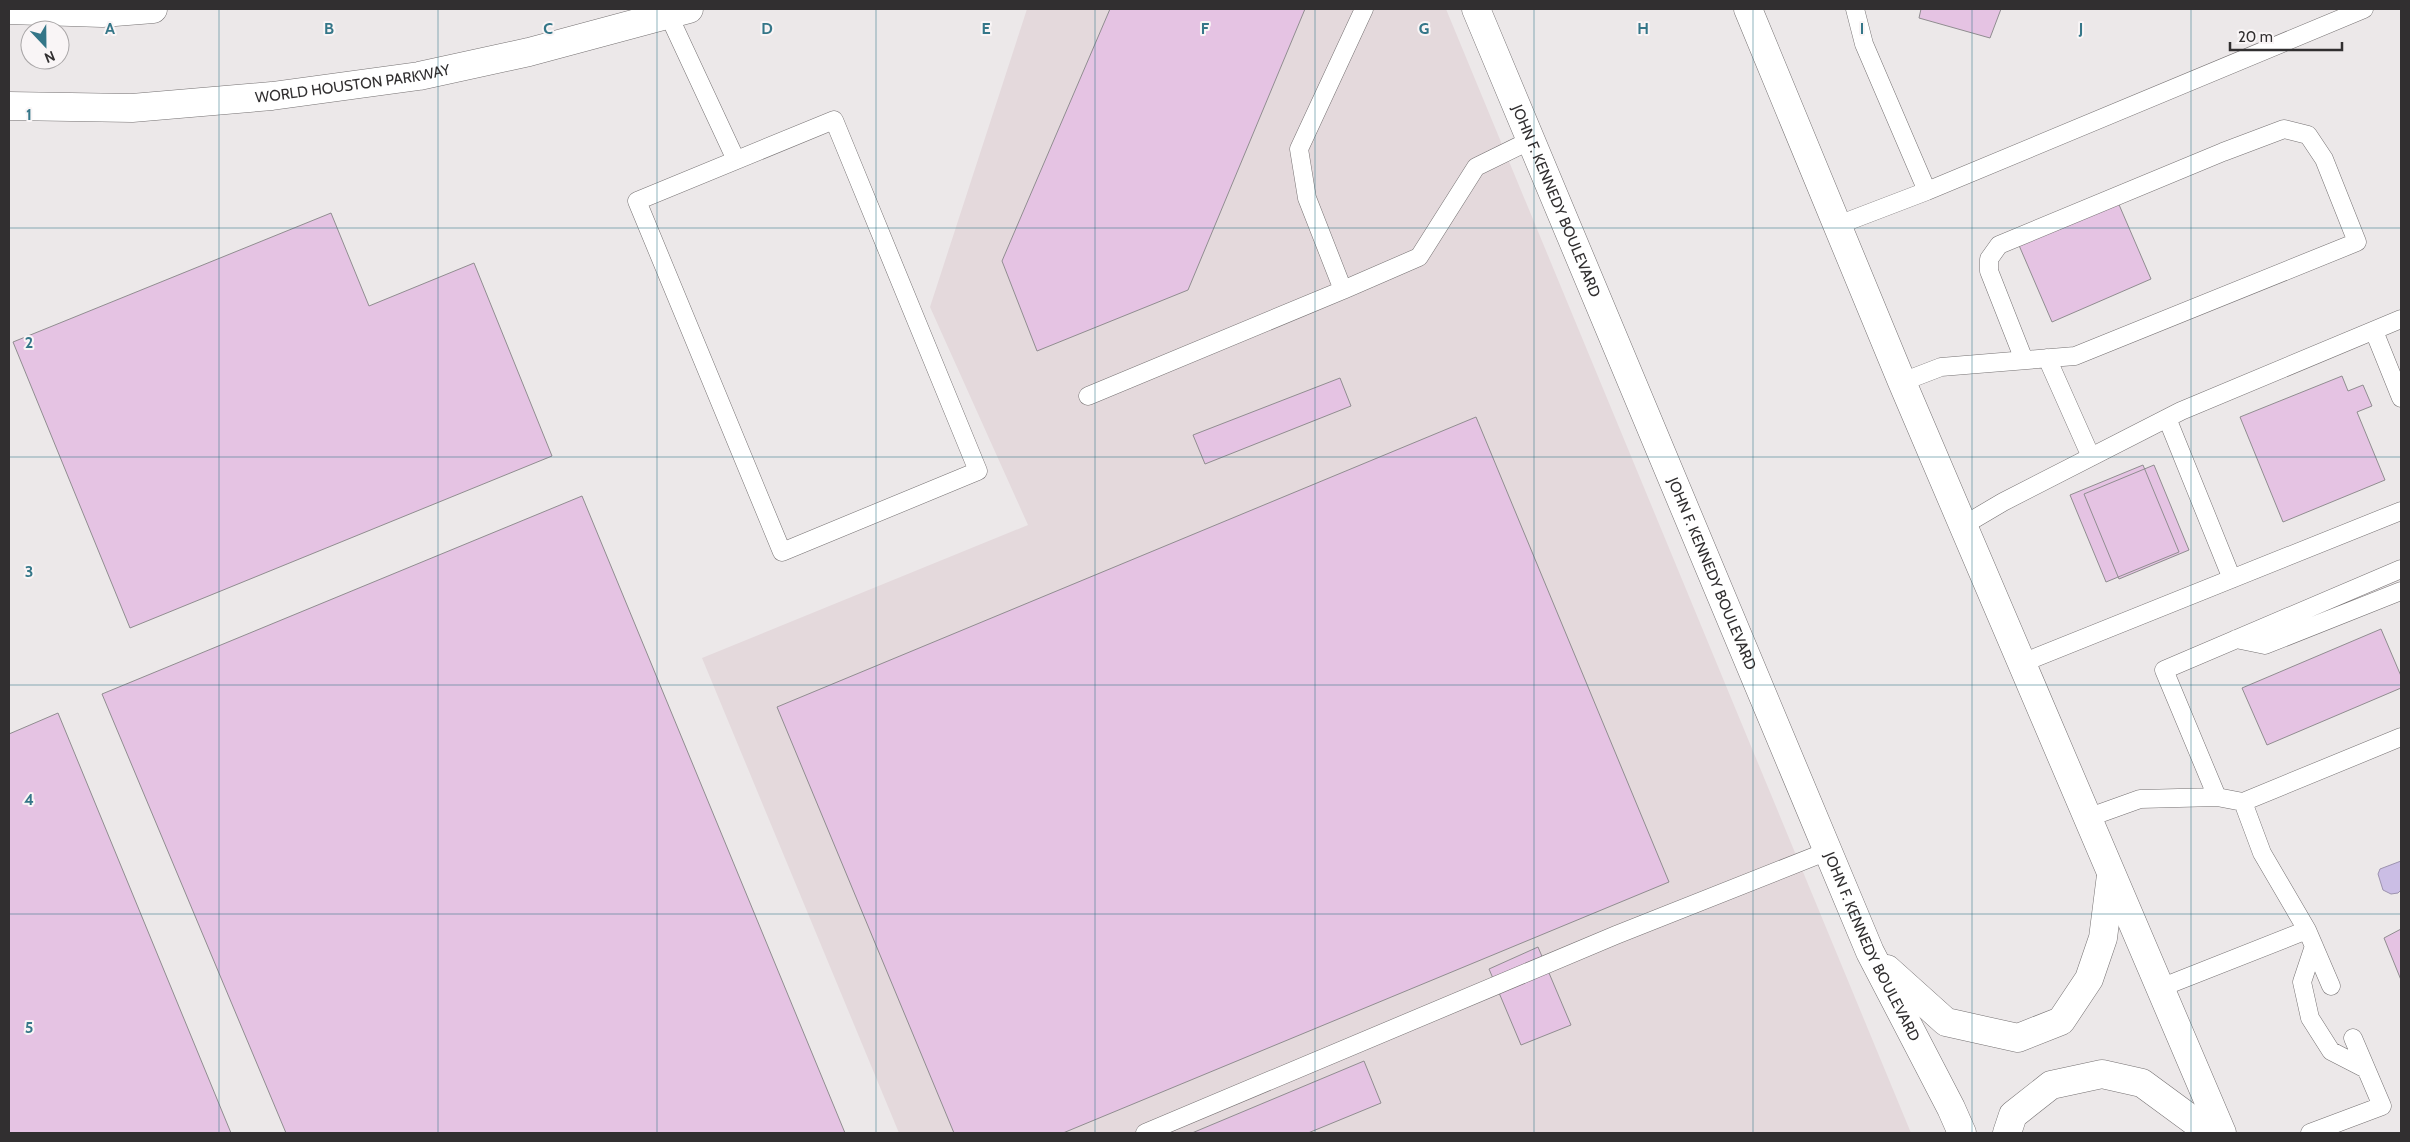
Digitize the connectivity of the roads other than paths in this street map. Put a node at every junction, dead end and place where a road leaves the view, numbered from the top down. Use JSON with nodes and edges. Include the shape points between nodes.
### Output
{"nodes":[{"id":1,"x":154,"y":9,"type":"edge"},
{"id":2,"x":1364,"y":9,"type":"edge"},
{"id":3,"x":1476,"y":9,"type":"edge"},
{"id":4,"x":1748,"y":9,"type":"edge"},
{"id":5,"x":1855,"y":9,"type":"edge"},
{"id":6,"x":2364,"y":9,"type":"edge"},
{"id":7,"x":9,"y":10,"type":"edge"},
{"id":8,"x":101,"y":11,"type":"edge"},
{"id":9,"x":675,"y":11,"type":"edge"},
{"id":10,"x":9,"y":106,"type":"edge"},
{"id":11,"x":1531,"y":140,"type":"junction"},
{"id":12,"x":736,"y":160,"type":"junction"},
{"id":13,"x":1927,"y":191,"type":"junction"},
{"id":14,"x":1838,"y":225,"type":"junction"},
{"id":15,"x":1343,"y":290,"type":"junction"},
{"id":16,"x":2401,"y":319,"type":"edge"},
{"id":17,"x":2374,"y":331,"type":"junction"},
{"id":18,"x":2047,"y":358,"type":"junction"},
{"id":19,"x":2024,"y":360,"type":"junction"},
{"id":20,"x":1902,"y":382,"type":"junction"},
{"id":21,"x":1088,"y":396,"type":"dead end"},
{"id":22,"x":2401,"y":398,"type":"edge"},
{"id":23,"x":2167,"y":418,"type":"junction"},
{"id":24,"x":2091,"y":457,"type":"junction"},
{"id":25,"x":2401,"y":511,"type":"edge"},
{"id":26,"x":1964,"y":526,"type":"junction"},
{"id":27,"x":2401,"y":570,"type":"edge"},
{"id":28,"x":2232,"y":580,"type":"junction"},
{"id":29,"x":2401,"y":591,"type":"edge"},
{"id":30,"x":2236,"y":639,"type":"junction"},
{"id":31,"x":2022,"y":663,"type":"junction"},
{"id":32,"x":2401,"y":737,"type":"edge"},
{"id":33,"x":2217,"y":797,"type":"junction"},
{"id":34,"x":2243,"y":802,"type":"junction"},
{"id":35,"x":2087,"y":818,"type":"junction"},
{"id":36,"x":1828,"y":850,"type":"junction"},
{"id":37,"x":2111,"y":875,"type":"junction"},
{"id":38,"x":2310,"y":938,"type":"junction"},
{"id":39,"x":1870,"y":952,"type":"junction"},
{"id":40,"x":2331,"y":986,"type":"dead end"},
{"id":41,"x":2160,"y":988,"type":"junction"},
{"id":42,"x":2353,"y":1038,"type":"dead end"},
{"id":43,"x":2366,"y":1069,"type":"junction"},
{"id":44,"x":1146,"y":1133,"type":"edge"},
{"id":45,"x":1962,"y":1133,"type":"edge"},
{"id":46,"x":2007,"y":1133,"type":"edge"},
{"id":47,"x":2210,"y":1133,"type":"edge"},
{"id":48,"x":2222,"y":1133,"type":"edge"},
{"id":49,"x":2310,"y":1133,"type":"edge"}],
"edges":[{"from":1,"to":8,"type":"main road"},
{"from":2,"to":15,"type":"lane","via":[[1299,149],[1308,198]]},
{"from":3,"to":11,"type":"main road","name":"JOHN F. KENNEDY BOULEVARD"},
{"from":4,"to":14,"type":"main road"},
{"from":5,"to":13,"type":"lane","via":[[1864,44]]},
{"from":6,"to":13,"type":"lane"},
{"from":7,"to":8,"type":"main road"},
{"from":9,"to":10,"type":"main road","name":"WORLD HOUSTON PARKWAY","via":[[529,52],[419,76],[272,96],[132,108]]},
{"from":9,"to":12,"type":"lane"},
{"from":11,"to":15,"type":"lane","via":[[1476,167],[1419,257]]},
{"from":11,"to":36,"type":"main road","name":"JOHN F. KENNEDY BOULEVARD"},
{"from":12,"to":12,"type":"lane","via":[[834,120],[978,471],[782,552],[637,201]]},
{"from":13,"to":14,"type":"lane"},
{"from":14,"to":20,"type":"main road"},
{"from":15,"to":21,"type":"lane"},
{"from":16,"to":17,"type":"lane"},
{"from":17,"to":22,"type":"lane"},
{"from":17,"to":23,"type":"lane"},
{"from":18,"to":19,"type":"lane"},
{"from":18,"to":19,"type":"lane","via":[[2075,356],[2357,242],[2324,159],[2308,134],[2284,129],[1999,245],[1989,259],[1990,276]]},
{"from":18,"to":24,"type":"lane"},
{"from":19,"to":20,"type":"lane","via":[[1940,367]]},
{"from":20,"to":26,"type":"main road"},
{"from":23,"to":24,"type":"lane"},
{"from":23,"to":28,"type":"lane"},
{"from":24,"to":26,"type":"lane"},
{"from":25,"to":28,"type":"lane"},
{"from":26,"to":31,"type":"main road"},
{"from":27,"to":30,"type":"lane"},
{"from":28,"to":31,"type":"lane"},
{"from":29,"to":30,"type":"lane","via":[[2264,645]]},
{"from":30,"to":33,"type":"lane","via":[[2164,670]]},
{"from":31,"to":35,"type":"main road"},
{"from":32,"to":34,"type":"lane"},
{"from":33,"to":34,"type":"lane"},
{"from":33,"to":35,"type":"lane","via":[[2140,799]]},
{"from":34,"to":38,"type":"lane","via":[[2262,853]]},
{"from":35,"to":37,"type":"main road"},
{"from":36,"to":39,"type":"main road","name":"JOHN F. KENNEDY BOULEVARD"},
{"from":36,"to":44,"type":"lane","via":[[1616,935]]},
{"from":37,"to":39,"type":"main road","via":[[2103,938],[2089,979],[2061,1021],[2018,1038],[1946,1022]]},
{"from":37,"to":41,"type":"main road"},
{"from":38,"to":40,"type":"lane"},
{"from":38,"to":41,"type":"lane"},
{"from":38,"to":43,"type":"lane","via":[[2302,982],[2310,1018],[2331,1051]]},
{"from":39,"to":45,"type":"main road","name":"JOHN F. KENNEDY BOULEVARD"},
{"from":41,"to":48,"type":"main road"},
{"from":42,"to":43,"type":"lane"},
{"from":43,"to":49,"type":"lane","via":[[2382,1106]]},
{"from":46,"to":47,"type":"main road","via":[[2013,1115],[2052,1085],[2102,1074],[2142,1083]]}]}
